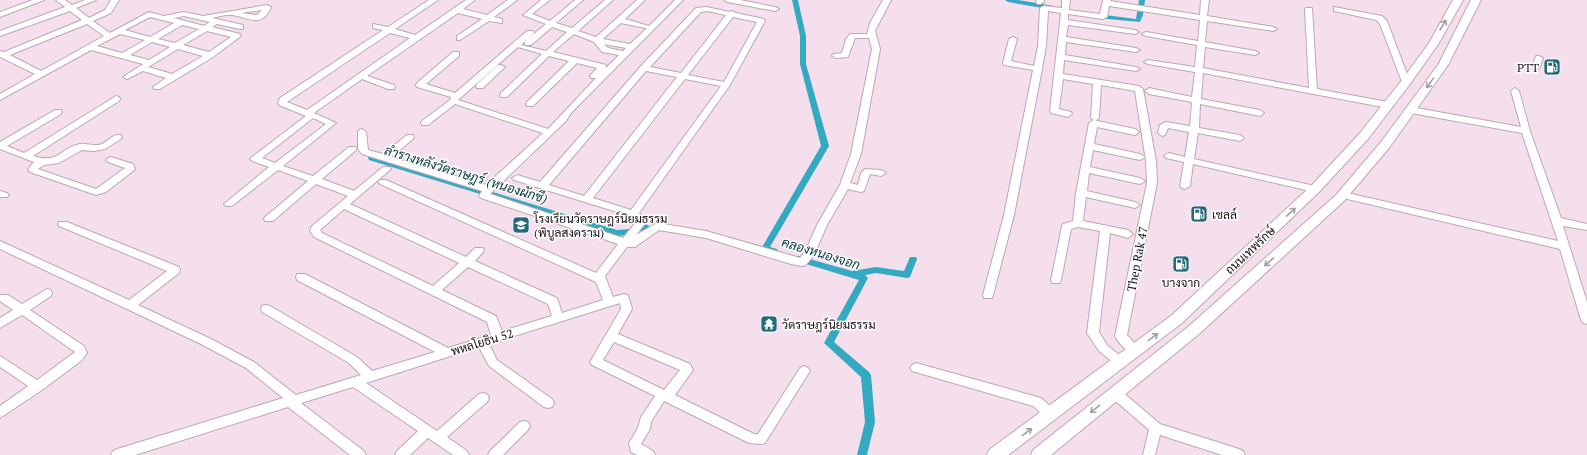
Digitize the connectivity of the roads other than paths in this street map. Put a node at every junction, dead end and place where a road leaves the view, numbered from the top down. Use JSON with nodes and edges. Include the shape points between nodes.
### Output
{"nodes":[{"id":1,"x":40,"y":0,"type":"edge"},
{"id":2,"x":60,"y":0,"type":"edge"},
{"id":3,"x":92,"y":0,"type":"edge"},
{"id":4,"x":116,"y":0,"type":"edge"},
{"id":5,"x":434,"y":0,"type":"edge"},
{"id":6,"x":471,"y":0,"type":"edge"},
{"id":7,"x":513,"y":0,"type":"edge"},
{"id":8,"x":546,"y":0,"type":"edge"},
{"id":9,"x":579,"y":0,"type":"edge"},
{"id":10,"x":609,"y":0,"type":"edge"},
{"id":11,"x":641,"y":0,"type":"edge"},
{"id":12,"x":679,"y":0,"type":"edge"},
{"id":13,"x":728,"y":0,"type":"edge"},
{"id":14,"x":887,"y":0,"type":"edge"},
{"id":15,"x":1066,"y":0,"type":"edge"},
{"id":16,"x":1205,"y":0,"type":"edge"},
{"id":17,"x":1458,"y":0,"type":"edge"},
{"id":18,"x":1476,"y":0,"type":"edge"},
{"id":19,"x":1107,"y":1,"type":"edge"},
{"id":20,"x":70,"y":8,"type":"junction"},
{"id":21,"x":663,"y":8,"type":"dead end"},
{"id":22,"x":775,"y":9,"type":"dead end"},
{"id":23,"x":1337,"y":9,"type":"dead end"},
{"id":24,"x":458,"y":10,"type":"junction"},
{"id":25,"x":1309,"y":10,"type":"dead end"},
{"id":26,"x":1066,"y":11,"type":"junction"},
{"id":27,"x":231,"y":13,"type":"dead end"},
{"id":28,"x":0,"y":14,"type":"edge"},
{"id":29,"x":732,"y":14,"type":"junction"},
{"id":30,"x":202,"y":17,"type":"junction"},
{"id":31,"x":165,"y":18,"type":"junction"},
{"id":32,"x":488,"y":18,"type":"junction"},
{"id":33,"x":1204,"y":18,"type":"junction"},
{"id":34,"x":499,"y":20,"type":"dead end"},
{"id":35,"x":619,"y":20,"type":"junction"},
{"id":36,"x":88,"y":21,"type":"junction"},
{"id":37,"x":217,"y":21,"type":"junction"},
{"id":38,"x":181,"y":22,"type":"junction"},
{"id":39,"x":1064,"y":22,"type":"junction"},
{"id":40,"x":550,"y":24,"type":"junction"},
{"id":41,"x":376,"y":26,"type":"dead end"},
{"id":42,"x":645,"y":26,"type":"junction"},
{"id":43,"x":206,"y":28,"type":"junction"},
{"id":44,"x":240,"y":28,"type":"dead end"},
{"id":45,"x":1273,"y":29,"type":"dead end"},
{"id":46,"x":389,"y":30,"type":"junction"},
{"id":47,"x":119,"y":31,"type":"junction"},
{"id":48,"x":572,"y":32,"type":"junction"},
{"id":49,"x":1135,"y":32,"type":"dead end"},
{"id":50,"x":530,"y":33,"type":"dead end"},
{"id":51,"x":0,"y":34,"type":"edge"},
{"id":52,"x":1146,"y":34,"type":"dead end"},
{"id":53,"x":109,"y":36,"type":"junction"},
{"id":54,"x":872,"y":36,"type":"junction"},
{"id":55,"x":417,"y":38,"type":"junction"},
{"id":56,"x":460,"y":38,"type":"dead end"},
{"id":57,"x":151,"y":39,"type":"junction"},
{"id":58,"x":1013,"y":39,"type":"dead end"},
{"id":59,"x":1063,"y":39,"type":"junction"},
{"id":60,"x":597,"y":40,"type":"junction"},
{"id":61,"x":1202,"y":43,"type":"junction"},
{"id":62,"x":1434,"y":43,"type":"junction"},
{"id":63,"x":631,"y":44,"type":"junction"},
{"id":64,"x":178,"y":46,"type":"junction"},
{"id":65,"x":90,"y":47,"type":"junction"},
{"id":66,"x":522,"y":47,"type":"junction"},
{"id":67,"x":1452,"y":48,"type":"junction"},
{"id":68,"x":1136,"y":50,"type":"dead end"},
{"id":69,"x":1255,"y":53,"type":"dead end"},
{"id":70,"x":1,"y":54,"type":"edge"},
{"id":71,"x":456,"y":54,"type":"dead end"},
{"id":72,"x":548,"y":54,"type":"junction"},
{"id":73,"x":625,"y":54,"type":"junction"},
{"id":74,"x":210,"y":55,"type":"junction"},
{"id":75,"x":123,"y":56,"type":"junction"},
{"id":76,"x":836,"y":56,"type":"dead end"},
{"id":77,"x":1426,"y":56,"type":"junction"},
{"id":78,"x":1061,"y":57,"type":"junction"},
{"id":79,"x":1539,"y":58,"type":"dead end"},
{"id":80,"x":575,"y":60,"type":"junction"},
{"id":81,"x":1445,"y":61,"type":"junction"},
{"id":82,"x":1148,"y":62,"type":"dead end"},
{"id":83,"x":150,"y":63,"type":"junction"},
{"id":84,"x":1536,"y":67,"type":"dead end"},
{"id":85,"x":142,"y":68,"type":"junction"},
{"id":86,"x":644,"y":68,"type":"junction"},
{"id":87,"x":1038,"y":69,"type":"junction"},
{"id":88,"x":1136,"y":69,"type":"dead end"},
{"id":89,"x":1200,"y":70,"type":"junction"},
{"id":90,"x":42,"y":74,"type":"junction"},
{"id":91,"x":361,"y":76,"type":"junction"},
{"id":92,"x":1059,"y":76,"type":"junction"},
{"id":93,"x":127,"y":77,"type":"dead end"},
{"id":94,"x":172,"y":77,"type":"junction"},
{"id":95,"x":684,"y":77,"type":"junction"},
{"id":96,"x":1097,"y":82,"type":"junction"},
{"id":97,"x":1406,"y":82,"type":"junction"},
{"id":98,"x":726,"y":85,"type":"junction"},
{"id":99,"x":480,"y":86,"type":"dead end"},
{"id":100,"x":157,"y":87,"type":"dead end"},
{"id":101,"x":391,"y":87,"type":"dead end"},
{"id":102,"x":1149,"y":91,"type":"dead end"},
{"id":103,"x":1313,"y":91,"type":"junction"},
{"id":104,"x":1515,"y":91,"type":"dead end"},
{"id":105,"x":504,"y":95,"type":"dead end"},
{"id":106,"x":0,"y":97,"type":"edge"},
{"id":107,"x":116,"y":99,"type":"dead end"},
{"id":108,"x":455,"y":99,"type":"junction"},
{"id":109,"x":1196,"y":100,"type":"junction"},
{"id":110,"x":530,"y":104,"type":"dead end"},
{"id":111,"x":1388,"y":105,"type":"junction"},
{"id":112,"x":1411,"y":110,"type":"junction"},
{"id":113,"x":58,"y":112,"type":"dead end"},
{"id":114,"x":559,"y":112,"type":"dead end"},
{"id":115,"x":1260,"y":113,"type":"dead end"},
{"id":116,"x":310,"y":114,"type":"junction"},
{"id":117,"x":1068,"y":114,"type":"dead end"},
{"id":118,"x":1095,"y":118,"type":"dead end"},
{"id":119,"x":425,"y":123,"type":"dead end"},
{"id":120,"x":1194,"y":129,"type":"junction"},
{"id":121,"x":1526,"y":131,"type":"junction"},
{"id":122,"x":362,"y":132,"type":"dead end"},
{"id":123,"x":549,"y":132,"type":"junction"},
{"id":124,"x":1135,"y":132,"type":"dead end"},
{"id":125,"x":1162,"y":133,"type":"dead end"},
{"id":126,"x":118,"y":137,"type":"dead end"},
{"id":127,"x":410,"y":137,"type":"dead end"},
{"id":128,"x":1240,"y":138,"type":"dead end"},
{"id":129,"x":0,"y":146,"type":"edge"},
{"id":130,"x":1089,"y":146,"type":"junction"},
{"id":131,"x":352,"y":149,"type":"dead end"},
{"id":132,"x":26,"y":156,"type":"junction"},
{"id":133,"x":1169,"y":156,"type":"dead end"},
{"id":134,"x":1140,"y":157,"type":"dead end"},
{"id":135,"x":384,"y":158,"type":"junction"},
{"id":136,"x":111,"y":160,"type":"dead end"},
{"id":137,"x":1189,"y":160,"type":"junction"},
{"id":138,"x":41,"y":162,"type":"junction"},
{"id":139,"x":277,"y":167,"type":"junction"},
{"id":140,"x":386,"y":169,"type":"dead end"},
{"id":141,"x":1086,"y":169,"type":"junction"},
{"id":142,"x":881,"y":173,"type":"dead end"},
{"id":143,"x":517,"y":178,"type":"dead end"},
{"id":144,"x":315,"y":180,"type":"junction"},
{"id":145,"x":1140,"y":181,"type":"dead end"},
{"id":146,"x":383,"y":182,"type":"dead end"},
{"id":147,"x":845,"y":185,"type":"junction"},
{"id":148,"x":542,"y":186,"type":"junction"},
{"id":149,"x":1185,"y":186,"type":"dead end"},
{"id":150,"x":1315,"y":189,"type":"junction"},
{"id":151,"x":486,"y":192,"type":"junction"},
{"id":152,"x":1082,"y":193,"type":"junction"},
{"id":153,"x":356,"y":195,"type":"junction"},
{"id":154,"x":1343,"y":195,"type":"junction"},
{"id":155,"x":587,"y":199,"type":"junction"},
{"id":156,"x":229,"y":204,"type":"dead end"},
{"id":157,"x":343,"y":205,"type":"junction"},
{"id":158,"x":1135,"y":205,"type":"dead end"},
{"id":159,"x":633,"y":214,"type":"junction"},
{"id":160,"x":269,"y":219,"type":"dead end"},
{"id":161,"x":1557,"y":221,"type":"junction"},
{"id":162,"x":63,"y":224,"type":"dead end"},
{"id":163,"x":1078,"y":224,"type":"junction"},
{"id":164,"x":1587,"y":227,"type":"edge"},
{"id":165,"x":1105,"y":229,"type":"junction"},
{"id":166,"x":1128,"y":234,"type":"dead end"},
{"id":167,"x":627,"y":242,"type":"junction"},
{"id":168,"x":0,"y":246,"type":"edge"},
{"id":169,"x":1564,"y":246,"type":"junction"},
{"id":170,"x":479,"y":251,"type":"dead end"},
{"id":171,"x":466,"y":262,"type":"junction"},
{"id":172,"x":301,"y":277,"type":"dead end"},
{"id":173,"x":600,"y":279,"type":"junction"},
{"id":174,"x":1056,"y":280,"type":"dead end"},
{"id":175,"x":434,"y":291,"type":"junction"},
{"id":176,"x":47,"y":293,"type":"dead end"},
{"id":177,"x":988,"y":295,"type":"dead end"},
{"id":178,"x":4,"y":298,"type":"dead end"},
{"id":179,"x":610,"y":303,"type":"junction"},
{"id":180,"x":129,"y":306,"type":"junction"},
{"id":181,"x":23,"y":309,"type":"junction"},
{"id":182,"x":266,"y":309,"type":"dead end"},
{"id":183,"x":559,"y":318,"type":"junction"},
{"id":184,"x":1587,"y":320,"type":"edge"},
{"id":185,"x":0,"y":324,"type":"edge"},
{"id":186,"x":612,"y":336,"type":"junction"},
{"id":187,"x":498,"y":338,"type":"junction"},
{"id":188,"x":482,"y":343,"type":"junction"},
{"id":189,"x":1136,"y":351,"type":"junction"},
{"id":190,"x":447,"y":353,"type":"junction"},
{"id":191,"x":0,"y":361,"type":"edge"},
{"id":192,"x":1119,"y":361,"type":"junction"},
{"id":193,"x":916,"y":368,"type":"dead end"},
{"id":194,"x":804,"y":371,"type":"dead end"},
{"id":195,"x":371,"y":377,"type":"junction"},
{"id":196,"x":355,"y":382,"type":"junction"},
{"id":197,"x":38,"y":387,"type":"junction"},
{"id":198,"x":1115,"y":393,"type":"junction"},
{"id":199,"x":664,"y":396,"type":"junction"},
{"id":200,"x":483,"y":398,"type":"dead end"},
{"id":201,"x":292,"y":401,"type":"junction"},
{"id":202,"x":548,"y":403,"type":"dead end"},
{"id":203,"x":0,"y":412,"type":"edge"},
{"id":204,"x":1051,"y":414,"type":"junction"},
{"id":205,"x":524,"y":426,"type":"dead end"},
{"id":206,"x":1156,"y":428,"type":"junction"},
{"id":207,"x":427,"y":431,"type":"junction"},
{"id":208,"x":438,"y":438,"type":"junction"},
{"id":209,"x":140,"y":451,"type":"edge"},
{"id":210,"x":117,"y":455,"type":"edge"},
{"id":211,"x":360,"y":455,"type":"edge"},
{"id":212,"x":401,"y":455,"type":"edge"},
{"id":213,"x":463,"y":455,"type":"edge"},
{"id":214,"x":494,"y":455,"type":"edge"},
{"id":215,"x":649,"y":455,"type":"edge"},
{"id":216,"x":996,"y":455,"type":"edge"},
{"id":217,"x":1039,"y":455,"type":"edge"},
{"id":218,"x":1149,"y":455,"type":"edge"},
{"id":219,"x":1239,"y":455,"type":"edge"}],
"edges":[{"from":1,"to":28,"type":"street"},
{"from":2,"to":20,"type":"street"},
{"from":3,"to":20,"type":"street"},
{"from":4,"to":36,"type":"street","via":[[107,13]]},
{"from":5,"to":46,"type":"street"},
{"from":6,"to":24,"type":"street"},
{"from":7,"to":32,"type":"street"},
{"from":8,"to":40,"type":"street","via":[[527,15]]},
{"from":9,"to":40,"type":"street"},
{"from":10,"to":48,"type":"street"},
{"from":11,"to":35,"type":"street"},
{"from":12,"to":63,"type":"street"},
{"from":13,"to":22,"type":"street"},
{"from":14,"to":54,"type":"street","via":[[871,30]]},
{"from":15,"to":26,"type":"street"},
{"from":16,"to":33,"type":"street"},
{"from":62,"to":17,"type":"main road","name":"ถนนเทพรักษ์","one_way":true},
{"from":18,"to":67,"type":"main road","name":"ถนนเทพรักษ์"},
{"from":19,"to":26,"type":"street","via":[[1104,16]]},
{"from":19,"to":33,"type":"street"},
{"from":20,"to":36,"type":"street"},
{"from":20,"to":51,"type":"street"},
{"from":21,"to":42,"type":"street"},
{"from":23,"to":97,"type":"street","via":[[1379,18],[1384,23]]},
{"from":24,"to":32,"type":"street"},
{"from":24,"to":55,"type":"street"},
{"from":25,"to":103,"type":"street"},
{"from":26,"to":39,"type":"street"},
{"from":26,"to":87,"type":"street","via":[[1044,8]]},
{"from":27,"to":30,"type":"street"},
{"from":29,"to":86,"type":"street","via":[[699,10]]},
{"from":29,"to":95,"type":"street"},
{"from":29,"to":98,"type":"street","via":[[761,21]]},
{"from":30,"to":31,"type":"street","via":[[184,14]]},
{"from":30,"to":37,"type":"street"},
{"from":31,"to":38,"type":"street"},
{"from":31,"to":47,"type":"street","via":[[149,14]]},
{"from":32,"to":34,"type":"street"},
{"from":32,"to":56,"type":"street"},
{"from":33,"to":45,"type":"street"},
{"from":33,"to":61,"type":"street"},
{"from":35,"to":42,"type":"street"},
{"from":35,"to":60,"type":"street"},
{"from":36,"to":53,"type":"street"},
{"from":36,"to":70,"type":"street"},
{"from":37,"to":43,"type":"street"},
{"from":37,"to":44,"type":"street"},
{"from":38,"to":43,"type":"street"},
{"from":38,"to":57,"type":"street"},
{"from":39,"to":49,"type":"street"},
{"from":39,"to":59,"type":"street"},
{"from":40,"to":48,"type":"street"},
{"from":40,"to":66,"type":"street"},
{"from":41,"to":46,"type":"street"},
{"from":42,"to":63,"type":"street"},
{"from":43,"to":64,"type":"street"},
{"from":43,"to":74,"type":"street","via":[[237,36]]},
{"from":46,"to":55,"type":"street"},
{"from":46,"to":116,"type":"street","via":[[282,102]]},
{"from":47,"to":53,"type":"street"},
{"from":47,"to":57,"type":"street"},
{"from":48,"to":60,"type":"street"},
{"from":48,"to":72,"type":"street"},
{"from":50,"to":108,"type":"street"},
{"from":52,"to":61,"type":"street"},
{"from":53,"to":65,"type":"street"},
{"from":54,"to":76,"type":"street","via":[[853,36],[845,55]]},
{"from":54,"to":147,"type":"street","via":[[876,46],[870,82],[856,154]]},
{"from":55,"to":91,"type":"street"},
{"from":57,"to":64,"type":"street"},
{"from":57,"to":75,"type":"street"},
{"from":58,"to":87,"type":"street","via":[[1007,63]]},
{"from":59,"to":68,"type":"street"},
{"from":59,"to":78,"type":"street"},
{"from":60,"to":63,"type":"street"},
{"from":60,"to":73,"type":"street","via":[[605,50]]},
{"from":61,"to":69,"type":"street"},
{"from":61,"to":89,"type":"street"},
{"from":62,"to":67,"type":"main road","via":[[1441,49]]},
{"from":62,"to":77,"type":"main road","name":"ถนนเทพรักษ์"},
{"from":63,"to":73,"type":"street"},
{"from":64,"to":74,"type":"street"},
{"from":64,"to":83,"type":"street"},
{"from":65,"to":75,"type":"street"},
{"from":65,"to":90,"type":"street"},
{"from":66,"to":72,"type":"street"},
{"from":66,"to":99,"type":"street"},
{"from":67,"to":81,"type":"main road","name":"ถนนเทพรักษ์"},
{"from":70,"to":90,"type":"street"},
{"from":71,"to":108,"type":"street","via":[[420,85]]},
{"from":72,"to":80,"type":"street"},
{"from":72,"to":105,"type":"street"},
{"from":73,"to":123,"type":"street"},
{"from":74,"to":94,"type":"street"},
{"from":75,"to":83,"type":"street"},
{"from":77,"to":81,"type":"main road","via":[[1438,56]]},
{"from":77,"to":97,"type":"main road","name":"ถนนเทพรักษ์"},
{"from":78,"to":88,"type":"street"},
{"from":78,"to":92,"type":"street"},
{"from":79,"to":84,"type":"street"},
{"from":80,"to":110,"type":"street"},
{"from":80,"to":114,"type":"street","via":[[603,67]]},
{"from":81,"to":112,"type":"main road","name":"ถนนเทพรักษ์","one_way":true},
{"from":82,"to":89,"type":"street"},
{"from":83,"to":85,"type":"street"},
{"from":85,"to":93,"type":"street"},
{"from":85,"to":94,"type":"street"},
{"from":86,"to":95,"type":"street"},
{"from":86,"to":148,"type":"street"},
{"from":87,"to":177,"type":"street","via":[[1030,99],[1009,215]]},
{"from":89,"to":103,"type":"street"},
{"from":89,"to":109,"type":"street"},
{"from":90,"to":106,"type":"street"},
{"from":91,"to":101,"type":"street"},
{"from":91,"to":116,"type":"street"},
{"from":92,"to":96,"type":"street"},
{"from":92,"to":117,"type":"street","via":[[1054,111]]},
{"from":94,"to":100,"type":"street"},
{"from":95,"to":98,"type":"street"},
{"from":95,"to":155,"type":"street"},
{"from":96,"to":118,"type":"street"},
{"from":96,"to":189,"type":"street","name":"Thep Rak 47","via":[[1139,89],[1151,161],[1152,183],[1121,336]]},
{"from":97,"to":111,"type":"main road","name":"ถนนเทพรักษ์"},
{"from":98,"to":159,"type":"street"},
{"from":102,"to":109,"type":"street"},
{"from":103,"to":111,"type":"street"},
{"from":104,"to":121,"type":"street"},
{"from":107,"to":132,"type":"street"},
{"from":108,"to":119,"type":"street"},
{"from":108,"to":123,"type":"street"},
{"from":109,"to":115,"type":"street"},
{"from":109,"to":120,"type":"street"},
{"from":111,"to":150,"type":"main road","name":"ถนนเทพรักษ์","via":[[1364,136]]},
{"from":112,"to":121,"type":"street"},
{"from":112,"to":154,"type":"main road","name":"ถนนเทพรักษ์"},
{"from":113,"to":129,"type":"street"},
{"from":116,"to":139,"type":"street","via":[[332,123]]},
{"from":116,"to":139,"type":"street","via":[[255,159]]},
{"from":120,"to":125,"type":"street","via":[[1166,125],[1163,126]]},
{"from":120,"to":128,"type":"street"},
{"from":120,"to":137,"type":"street"},
{"from":121,"to":161,"type":"street"},
{"from":122,"to":135,"type":"street","via":[[365,152]]},
{"from":123,"to":151,"type":"street"},
{"from":124,"to":130,"type":"street","via":[[1093,123]]},
{"from":126,"to":138,"type":"street","via":[[98,148],[78,148],[50,163]]},
{"from":127,"to":135,"type":"street"},
{"from":129,"to":132,"type":"street"},
{"from":130,"to":134,"type":"street"},
{"from":130,"to":141,"type":"street"},
{"from":131,"to":144,"type":"street"},
{"from":132,"to":138,"type":"street"},
{"from":133,"to":137,"type":"street"},
{"from":135,"to":151,"type":"street"},
{"from":136,"to":138,"type":"street","via":[[130,166],[130,169],[103,190],[96,192],[33,170]]},
{"from":137,"to":149,"type":"street"},
{"from":137,"to":150,"type":"street"},
{"from":139,"to":144,"type":"street"},
{"from":139,"to":156,"type":"street"},
{"from":140,"to":153,"type":"street"},
{"from":141,"to":145,"type":"street"},
{"from":141,"to":152,"type":"street"},
{"from":142,"to":147,"type":"street","via":[[868,171],[861,188]]},
{"from":143,"to":148,"type":"street"},
{"from":144,"to":153,"type":"street"},
{"from":144,"to":160,"type":"street"},
{"from":146,"to":173,"type":"street"},
{"from":147,"to":167,"type":"street","via":[[810,252],[802,262],[706,235],[657,226],[631,244]]},
{"from":148,"to":155,"type":"street"},
{"from":189,"to":150,"type":"main road","name":"ถนนเทพรักษ์","one_way":true,"via":[[1177,319]]},
{"from":151,"to":167,"type":"street"},
{"from":152,"to":158,"type":"street"},
{"from":152,"to":163,"type":"street"},
{"from":153,"to":157,"type":"street"},
{"from":154,"to":169,"type":"street"},
{"from":154,"to":198,"type":"main road","name":"ถนนเทพรักษ์","one_way":true,"via":[[1194,330]]},
{"from":155,"to":159,"type":"street"},
{"from":157,"to":171,"type":"street"},
{"from":157,"to":175,"type":"street","via":[[316,228],[318,235]]},
{"from":159,"to":167,"type":"street","via":[[642,221]]},
{"from":161,"to":164,"type":"street"},
{"from":161,"to":169,"type":"street"},
{"from":162,"to":180,"type":"street","via":[[175,270]]},
{"from":163,"to":165,"type":"street"},
{"from":163,"to":174,"type":"street","via":[[1067,226]]},
{"from":165,"to":166,"type":"street"},
{"from":165,"to":192,"type":"street","via":[[1093,333],[1104,348]]},
{"from":167,"to":173,"type":"street","via":[[600,275]]},
{"from":168,"to":180,"type":"street"},
{"from":169,"to":184,"type":"street"},
{"from":170,"to":171,"type":"street"},
{"from":171,"to":175,"type":"street"},
{"from":171,"to":183,"type":"street","via":[[553,301]]},
{"from":172,"to":190,"type":"street"},
{"from":173,"to":179,"type":"street"},
{"from":175,"to":187,"type":"street","via":[[492,319]]},
{"from":176,"to":181,"type":"street"},
{"from":178,"to":181,"type":"street"},
{"from":179,"to":183,"type":"street","name":"พหลโยธิน 52"},
{"from":179,"to":186,"type":"street","name":"พหลโยธิน 52","via":[[624,298],[627,310]]},
{"from":180,"to":201,"type":"street","via":[[250,365]]},
{"from":181,"to":185,"type":"street"},
{"from":181,"to":197,"type":"street","via":[[80,349],[81,353]]},
{"from":182,"to":195,"type":"street","via":[[353,360]]},
{"from":183,"to":187,"type":"street","name":"พหลโยธิน 52"},
{"from":186,"to":199,"type":"street","name":"พหลโยธิน 52","via":[[596,362]]},
{"from":186,"to":199,"type":"street","via":[[687,368]]},
{"from":187,"to":188,"type":"street","name":"พหลโยธิน 52"},
{"from":188,"to":190,"type":"street","name":"พหลโยธิน 52"},
{"from":188,"to":202,"type":"street","via":[[493,363]]},
{"from":189,"to":192,"type":"main road","name":"ถนนเทพรักษ์"},
{"from":190,"to":195,"type":"street","name":"พหลโยธิน 52"},
{"from":191,"to":197,"type":"street"},
{"from":192,"to":204,"type":"main road","name":"ถนนเทพรักษ์"},
{"from":193,"to":204,"type":"street","via":[[1037,402]]},
{"from":194,"to":199,"type":"street","via":[[761,438],[753,439]]},
{"from":195,"to":196,"type":"street","name":"พหลโยธิน 52"},
{"from":196,"to":201,"type":"street","name":"พหลโยธิน 52"},
{"from":196,"to":207,"type":"street"},
{"from":197,"to":203,"type":"street"},
{"from":198,"to":206,"type":"street"},
{"from":198,"to":217,"type":"main road","name":"ถนนเทพรักษ์","one_way":true},
{"from":199,"to":215,"type":"street","via":[[645,421],[644,429],[635,443],[635,448]]},
{"from":200,"to":208,"type":"street"},
{"from":201,"to":209,"type":"street","name":"พหลโยธิน 52"},
{"from":201,"to":211,"type":"street"},
{"from":216,"to":204,"type":"main road","name":"ถนนเทพรักษ์","one_way":true},
{"from":205,"to":214,"type":"street"},
{"from":206,"to":218,"type":"street"},
{"from":206,"to":219,"type":"street"},
{"from":207,"to":208,"type":"street"},
{"from":207,"to":212,"type":"street"},
{"from":208,"to":213,"type":"street"},
{"from":209,"to":210,"type":"street","name":"พหลโยธิน 52"}]}
